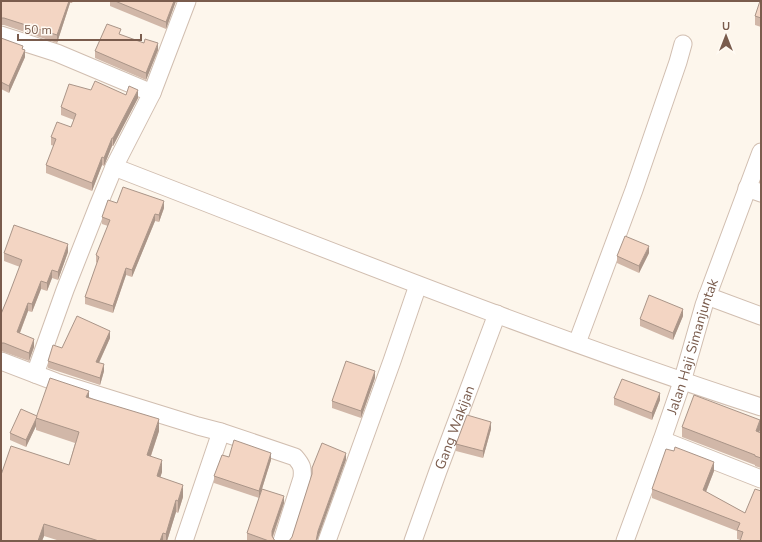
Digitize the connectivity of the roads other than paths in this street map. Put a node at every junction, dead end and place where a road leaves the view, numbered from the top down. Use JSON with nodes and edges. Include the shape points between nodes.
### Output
{"nodes":[{"id":1,"x":187,"y":1,"type":"edge"},
{"id":2,"x":1,"y":35,"type":"edge"},
{"id":3,"x":683,"y":44,"type":"dead end"},
{"id":4,"x":152,"y":93,"type":"junction"},
{"id":5,"x":761,"y":152,"type":"edge"},
{"id":6,"x":114,"y":167,"type":"junction"},
{"id":7,"x":754,"y":191,"type":"edge"},
{"id":8,"x":418,"y":285,"type":"junction"},
{"id":9,"x":707,"y":296,"type":"junction"},
{"id":10,"x":497,"y":314,"type":"junction"},
{"id":11,"x":761,"y":316,"type":"edge"},
{"id":12,"x":577,"y":343,"type":"junction"},
{"id":13,"x":1,"y":361,"type":"edge"},
{"id":14,"x":35,"y":374,"type":"junction"},
{"id":15,"x":682,"y":382,"type":"junction"},
{"id":16,"x":761,"y":407,"type":"edge"},
{"id":17,"x":222,"y":432,"type":"junction"},
{"id":18,"x":662,"y":440,"type":"junction"},
{"id":19,"x":761,"y":479,"type":"edge"},
{"id":20,"x":184,"y":541,"type":"edge"},
{"id":21,"x":282,"y":541,"type":"edge"},
{"id":22,"x":327,"y":541,"type":"edge"},
{"id":23,"x":413,"y":541,"type":"edge"},
{"id":24,"x":625,"y":541,"type":"edge"}],
"edges":[{"from":1,"to":4,"type":"street"},
{"from":2,"to":4,"type":"street","via":[[57,53]]},
{"from":3,"to":12,"type":"street","via":[[634,190]]},
{"from":4,"to":6,"type":"street"},
{"from":5,"to":7,"type":"street","name":"Jalan Haji Simanjuntak"},
{"from":6,"to":8,"type":"street"},
{"from":6,"to":14,"type":"street"},
{"from":7,"to":9,"type":"street","name":"Jalan Haji Simanjuntak"},
{"from":8,"to":10,"type":"street"},
{"from":8,"to":22,"type":"street"},
{"from":9,"to":11,"type":"street"},
{"from":9,"to":15,"type":"street","name":"Jalan Haji Simanjuntak"},
{"from":10,"to":12,"type":"street"},
{"from":10,"to":23,"type":"street","name":"Gang Wakijan"},
{"from":12,"to":15,"type":"street"},
{"from":13,"to":14,"type":"street"},
{"from":14,"to":17,"type":"street"},
{"from":15,"to":16,"type":"street"},
{"from":15,"to":18,"type":"street","name":"Jalan Haji Simanjuntak"},
{"from":17,"to":20,"type":"street"},
{"from":17,"to":21,"type":"street","via":[[295,457],[301,464],[302,478]]},
{"from":18,"to":19,"type":"street"},
{"from":18,"to":24,"type":"street","name":"Jalan Haji Simanjuntak"}]}
